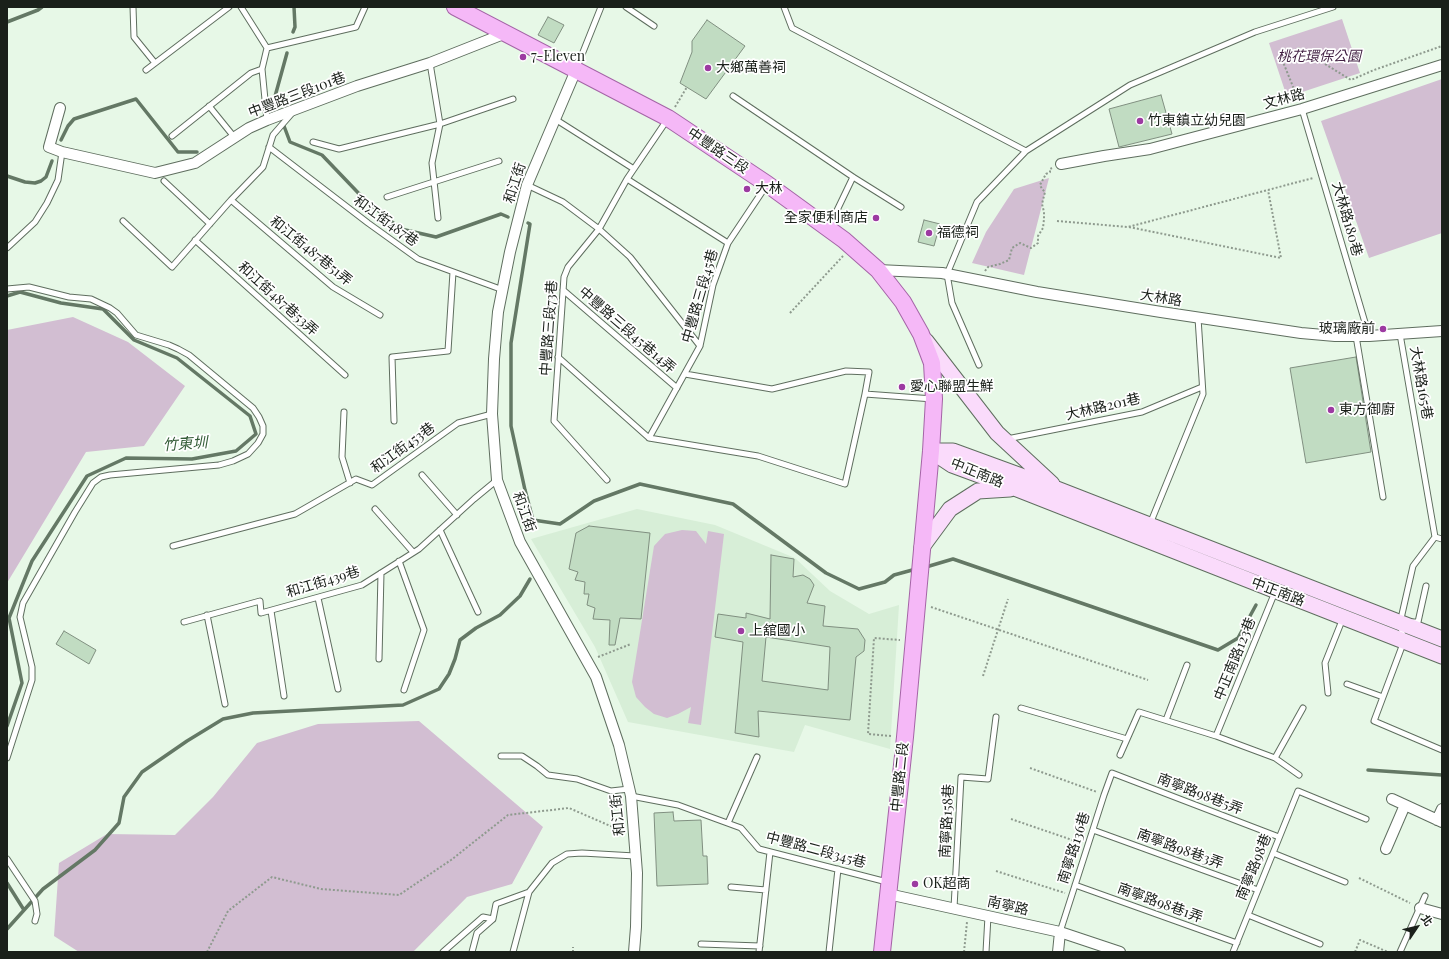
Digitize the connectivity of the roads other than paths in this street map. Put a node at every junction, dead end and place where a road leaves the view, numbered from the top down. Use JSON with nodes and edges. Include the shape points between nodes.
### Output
{"nodes":[{"id":1,"x":133,"y":7,"type":"edge"},
{"id":2,"x":228,"y":7,"type":"edge"},
{"id":3,"x":240,"y":7,"type":"edge"},
{"id":4,"x":364,"y":7,"type":"edge"},
{"id":5,"x":455,"y":7,"type":"edge"},
{"id":6,"x":601,"y":7,"type":"edge"},
{"id":7,"x":626,"y":7,"type":"edge"},
{"id":8,"x":784,"y":7,"type":"edge"},
{"id":9,"x":1333,"y":7,"type":"edge"},
{"id":10,"x":654,"y":26,"type":"dead end"},
{"id":11,"x":506,"y":33,"type":"junction"},
{"id":12,"x":267,"y":48,"type":"junction"},
{"id":13,"x":155,"y":63,"type":"junction"},
{"id":14,"x":430,"y":63,"type":"junction"},
{"id":15,"x":1442,"y":65,"type":"edge"},
{"id":16,"x":262,"y":69,"type":"junction"},
{"id":17,"x":146,"y":70,"type":"dead end"},
{"id":18,"x":576,"y":70,"type":"junction"},
{"id":19,"x":733,"y":96,"type":"dead end"},
{"id":20,"x":513,"y":100,"type":"dead end"},
{"id":21,"x":209,"y":106,"type":"junction"},
{"id":22,"x":60,"y":108,"type":"dead end"},
{"id":23,"x":1302,"y":109,"type":"junction"},
{"id":24,"x":295,"y":110,"type":"junction"},
{"id":25,"x":668,"y":118,"type":"junction"},
{"id":26,"x":555,"y":119,"type":"junction"},
{"id":27,"x":267,"y":120,"type":"junction"},
{"id":28,"x":440,"y":124,"type":"junction"},
{"id":29,"x":172,"y":136,"type":"dead end"},
{"id":30,"x":235,"y":138,"type":"junction"},
{"id":31,"x":313,"y":142,"type":"dead end"},
{"id":32,"x":269,"y":147,"type":"junction"},
{"id":33,"x":1026,"y":151,"type":"junction"},
{"id":34,"x":62,"y":152,"type":"junction"},
{"id":35,"x":499,"y":161,"type":"dead end"},
{"id":36,"x":1061,"y":164,"type":"road end"},
{"id":37,"x":634,"y":169,"type":"junction"},
{"id":38,"x":853,"y":177,"type":"junction"},
{"id":39,"x":627,"y":179,"type":"junction"},
{"id":40,"x":164,"y":180,"type":"dead end"},
{"id":41,"x":434,"y":183,"type":"junction"},
{"id":42,"x":767,"y":184,"type":"junction"},
{"id":43,"x":527,"y":185,"type":"junction"},
{"id":44,"x":387,"y":197,"type":"dead end"},
{"id":45,"x":231,"y":200,"type":"junction"},
{"id":46,"x":901,"y":207,"type":"dead end"},
{"id":47,"x":438,"y":218,"type":"dead end"},
{"id":48,"x":123,"y":221,"type":"dead end"},
{"id":49,"x":210,"y":224,"type":"junction"},
{"id":50,"x":828,"y":228,"type":"junction"},
{"id":51,"x":599,"y":229,"type":"junction"},
{"id":52,"x":195,"y":240,"type":"junction"},
{"id":53,"x":728,"y":243,"type":"junction"},
{"id":54,"x":7,"y":248,"type":"edge"},
{"id":55,"x":878,"y":270,"type":"junction"},
{"id":56,"x":453,"y":272,"type":"junction"},
{"id":57,"x":947,"y":274,"type":"junction"},
{"id":58,"x":7,"y":289,"type":"edge"},
{"id":59,"x":503,"y":290,"type":"junction"},
{"id":60,"x":563,"y":290,"type":"junction"},
{"id":61,"x":380,"y":315,"type":"dead end"},
{"id":62,"x":1198,"y":318,"type":"junction"},
{"id":63,"x":1442,"y":332,"type":"edge"},
{"id":64,"x":921,"y":334,"type":"junction"},
{"id":65,"x":1400,"y":334,"type":"junction"},
{"id":66,"x":1356,"y":336,"type":"junction"},
{"id":67,"x":1369,"y":336,"type":"junction"},
{"id":68,"x":700,"y":346,"type":"junction"},
{"id":69,"x":558,"y":357,"type":"junction"},
{"id":70,"x":979,"y":366,"type":"dead end"},
{"id":71,"x":685,"y":374,"type":"junction"},
{"id":72,"x":345,"y":375,"type":"dead end"},
{"id":73,"x":1202,"y":387,"type":"junction"},
{"id":74,"x":676,"y":388,"type":"junction"},
{"id":75,"x":865,"y":394,"type":"junction"},
{"id":76,"x":934,"y":399,"type":"junction"},
{"id":77,"x":344,"y":412,"type":"dead end"},
{"id":78,"x":492,"y":414,"type":"junction"},
{"id":79,"x":394,"y":421,"type":"dead end"},
{"id":80,"x":650,"y":438,"type":"junction"},
{"id":81,"x":1005,"y":440,"type":"junction"},
{"id":82,"x":931,"y":451,"type":"junction"},
{"id":83,"x":422,"y":475,"type":"dead end"},
{"id":84,"x":497,"y":480,"type":"junction"},
{"id":85,"x":606,"y":480,"type":"dead end"},
{"id":86,"x":350,"y":483,"type":"junction"},
{"id":87,"x":1017,"y":489,"type":"junction"},
{"id":88,"x":1057,"y":489,"type":"junction"},
{"id":89,"x":1383,"y":496,"type":"dead end"},
{"id":90,"x":374,"y":509,"type":"dead end"},
{"id":91,"x":457,"y":515,"type":"junction"},
{"id":92,"x":1149,"y":525,"type":"junction"},
{"id":93,"x":440,"y":530,"type":"junction"},
{"id":94,"x":1435,"y":537,"type":"junction"},
{"id":95,"x":1442,"y":539,"type":"edge"},
{"id":96,"x":173,"y":546,"type":"dead end"},
{"id":97,"x":922,"y":547,"type":"junction"},
{"id":98,"x":413,"y":552,"type":"junction"},
{"id":99,"x":399,"y":562,"type":"junction"},
{"id":100,"x":381,"y":573,"type":"junction"},
{"id":101,"x":1426,"y":586,"type":"dead end"},
{"id":102,"x":1276,"y":591,"type":"junction"},
{"id":103,"x":318,"y":598,"type":"junction"},
{"id":104,"x":271,"y":610,"type":"junction"},
{"id":105,"x":478,"y":612,"type":"dead end"},
{"id":106,"x":207,"y":616,"type":"junction"},
{"id":107,"x":1343,"y":617,"type":"junction"},
{"id":108,"x":184,"y":622,"type":"dead end"},
{"id":109,"x":1400,"y":623,"type":"junction"},
{"id":110,"x":1442,"y":639,"type":"edge"},
{"id":111,"x":1404,"y":641,"type":"junction"},
{"id":112,"x":1442,"y":656,"type":"edge"},
{"id":113,"x":379,"y":659,"type":"dead end"},
{"id":114,"x":1186,"y":665,"type":"dead end"},
{"id":115,"x":1347,"y":684,"type":"dead end"},
{"id":116,"x":338,"y":688,"type":"dead end"},
{"id":117,"x":404,"y":690,"type":"dead end"},
{"id":118,"x":1328,"y":693,"type":"dead end"},
{"id":119,"x":284,"y":696,"type":"dead end"},
{"id":120,"x":1383,"y":697,"type":"junction"},
{"id":121,"x":225,"y":704,"type":"dead end"},
{"id":122,"x":1022,"y":708,"type":"dead end"},
{"id":123,"x":1303,"y":708,"type":"dead end"},
{"id":124,"x":996,"y":717,"type":"dead end"},
{"id":125,"x":1166,"y":720,"type":"junction"},
{"id":126,"x":1216,"y":736,"type":"junction"},
{"id":127,"x":1127,"y":739,"type":"junction"},
{"id":128,"x":1442,"y":750,"type":"edge"},
{"id":129,"x":1120,"y":755,"type":"dead end"},
{"id":130,"x":501,"y":756,"type":"dead end"},
{"id":131,"x":757,"y":757,"type":"dead end"},
{"id":132,"x":7,"y":758,"type":"edge"},
{"id":133,"x":1276,"y":758,"type":"junction"},
{"id":134,"x":1112,"y":773,"type":"joint"},
{"id":135,"x":1299,"y":775,"type":"dead end"},
{"id":136,"x":630,"y":792,"type":"junction"},
{"id":137,"x":1392,"y":799,"type":"dead end"},
{"id":138,"x":1405,"y":805,"type":"junction"},
{"id":139,"x":1442,"y":809,"type":"edge"},
{"id":140,"x":1366,"y":819,"type":"dead end"},
{"id":141,"x":1440,"y":821,"type":"edge"},
{"id":142,"x":728,"y":823,"type":"junction"},
{"id":143,"x":1093,"y":830,"type":"junction"},
{"id":144,"x":1279,"y":837,"type":"junction"},
{"id":145,"x":1386,"y":849,"type":"dead end"},
{"id":146,"x":770,"y":852,"type":"junction"},
{"id":147,"x":1273,"y":853,"type":"junction"},
{"id":148,"x":635,"y":856,"type":"junction"},
{"id":149,"x":7,"y":859,"type":"edge"},
{"id":150,"x":838,"y":869,"type":"junction"},
{"id":151,"x":1345,"y":882,"type":"dead end"},
{"id":152,"x":1075,"y":885,"type":"junction"},
{"id":153,"x":731,"y":887,"type":"dead end"},
{"id":154,"x":888,"y":888,"type":"junction"},
{"id":155,"x":766,"y":890,"type":"junction"},
{"id":156,"x":1258,"y":890,"type":"junction"},
{"id":157,"x":529,"y":892,"type":"junction"},
{"id":158,"x":1425,"y":896,"type":"dead end"},
{"id":159,"x":954,"y":908,"type":"junction"},
{"id":160,"x":1420,"y":908,"type":"junction"},
{"id":161,"x":1442,"y":914,"type":"edge"},
{"id":162,"x":1248,"y":915,"type":"junction"},
{"id":163,"x":988,"y":916,"type":"junction"},
{"id":164,"x":493,"y":919,"type":"junction"},
{"id":165,"x":35,"y":921,"type":"dead end"},
{"id":166,"x":1060,"y":932,"type":"junction"},
{"id":167,"x":1237,"y":943,"type":"junction"},
{"id":168,"x":701,"y":944,"type":"dead end"},
{"id":169,"x":1320,"y":944,"type":"dead end"},
{"id":170,"x":760,"y":949,"type":"edge"},
{"id":171,"x":443,"y":952,"type":"edge"},
{"id":172,"x":472,"y":952,"type":"edge"},
{"id":173,"x":513,"y":952,"type":"edge"},
{"id":174,"x":634,"y":952,"type":"edge"},
{"id":175,"x":830,"y":952,"type":"edge"},
{"id":176,"x":882,"y":952,"type":"edge"},
{"id":177,"x":986,"y":952,"type":"edge"},
{"id":178,"x":1058,"y":952,"type":"edge"},
{"id":179,"x":1120,"y":952,"type":"edge"},
{"id":180,"x":1233,"y":952,"type":"edge"},
{"id":181,"x":1400,"y":952,"type":"edge"}],
"edges":[{"from":1,"to":13,"type":"lane","via":[[134,37]]},
{"from":2,"to":13,"type":"lane"},
{"from":3,"to":12,"type":"lane"},
{"from":4,"to":12,"type":"lane","via":[[356,27]]},
{"from":5,"to":11,"type":"main road","name":"中豐路三段"},
{"from":6,"to":18,"type":"lane"},
{"from":7,"to":10,"type":"lane"},
{"from":8,"to":33,"type":"lane","via":[[792,28]]},
{"from":9,"to":33,"type":"lane","via":[[1255,32],[1130,85]]},
{"from":11,"to":14,"type":"street","name":"中豐路三段101巷"},
{"from":11,"to":18,"type":"main road","name":"中豐路三段"},
{"from":12,"to":16,"type":"lane"},
{"from":13,"to":17,"type":"lane"},
{"from":14,"to":24,"type":"street","name":"中豐路三段101巷","via":[[357,86]]},
{"from":14,"to":28,"type":"lane"},
{"from":15,"to":23,"type":"street","name":"文林路"},
{"from":16,"to":21,"type":"lane","via":[[251,73]]},
{"from":16,"to":27,"type":"lane"},
{"from":18,"to":25,"type":"main road","name":"中豐路三段"},
{"from":18,"to":26,"type":"street","name":"和江街"},
{"from":19,"to":38,"type":"lane"},
{"from":20,"to":28,"type":"lane"},
{"from":21,"to":29,"type":"lane"},
{"from":21,"to":30,"type":"lane"},
{"from":22,"to":34,"type":"street","name":"中豐路三段101巷","via":[[49,148]]},
{"from":23,"to":36,"type":"street","name":"文林路","via":[[1150,149]]},
{"from":23,"to":67,"type":"lane","name":"大林路180巷"},
{"from":24,"to":27,"type":"street","name":"中豐路三段101巷"},
{"from":24,"to":32,"type":"lane","via":[[273,135]]},
{"from":25,"to":37,"type":"lane","name":"中豐路三段73巷"},
{"from":25,"to":42,"type":"main road","name":"中豐路三段"},
{"from":26,"to":37,"type":"lane"},
{"from":26,"to":43,"type":"street","name":"和江街"},
{"from":27,"to":30,"type":"street","name":"中豐路三段101巷"},
{"from":28,"to":31,"type":"lane","via":[[339,150]]},
{"from":28,"to":41,"type":"lane","via":[[432,163]]},
{"from":30,"to":34,"type":"street","name":"中豐路三段101巷","via":[[195,163],[155,173]]},
{"from":32,"to":45,"type":"lane","via":[[263,167]]},
{"from":32,"to":56,"type":"lane","name":"和江街487巷","via":[[418,258]]},
{"from":33,"to":57,"type":"lane","via":[[977,202]]},
{"from":34,"to":54,"type":"lane","via":[[58,180],[47,203],[35,222]]},
{"from":35,"to":41,"type":"lane"},
{"from":37,"to":39,"type":"lane","name":"中豐路三段73巷"},
{"from":38,"to":46,"type":"lane"},
{"from":38,"to":50,"type":"lane"},
{"from":39,"to":51,"type":"lane","name":"中豐路三段73巷"},
{"from":39,"to":53,"type":"lane"},
{"from":40,"to":49,"type":"lane"},
{"from":41,"to":44,"type":"lane"},
{"from":41,"to":47,"type":"lane"},
{"from":42,"to":50,"type":"main road","name":"中豐路三段"},
{"from":42,"to":53,"type":"lane","name":"中豐路三段45巷"},
{"from":43,"to":51,"type":"lane","via":[[563,202]]},
{"from":43,"to":59,"type":"street","name":"和江街"},
{"from":45,"to":49,"type":"lane"},
{"from":45,"to":61,"type":"lane","name":"和江街487巷51弄","via":[[333,287]]},
{"from":48,"to":52,"type":"lane","via":[[172,267]]},
{"from":49,"to":52,"type":"lane"},
{"from":50,"to":55,"type":"main road","name":"中豐路三段"},
{"from":51,"to":60,"type":"lane","name":"中豐路三段73巷","via":[[568,267]]},
{"from":51,"to":68,"type":"lane","via":[[630,257]]},
{"from":52,"to":72,"type":"lane","name":"和江街487巷53弄"},
{"from":53,"to":68,"type":"lane","name":"中豐路三段45巷","via":[[713,285]]},
{"from":55,"to":57,"type":"street","name":"大林路"},
{"from":55,"to":64,"type":"main road","name":"中豐路三段","via":[[904,302]]},
{"from":56,"to":59,"type":"lane","name":"和江街487巷"},
{"from":56,"to":79,"type":"lane","via":[[448,351],[392,357]]},
{"from":57,"to":62,"type":"street","name":"大林路","via":[[1037,292]]},
{"from":57,"to":70,"type":"lane","via":[[952,303]]},
{"from":58,"to":132,"type":"lane","via":[[29,287],[100,302],[117,313],[136,335],[178,348],[189,355],[252,408],[263,426],[263,434],[258,443],[248,454],[233,461],[110,475],[93,482],[23,603],[20,617],[32,667],[32,680]]},
{"from":59,"to":78,"type":"street","name":"和江街","via":[[498,312]]},
{"from":60,"to":69,"type":"lane","name":"中豐路三段73巷"},
{"from":60,"to":74,"type":"lane","name":"中豐路三段45巷14弄"},
{"from":62,"to":66,"type":"street","name":"大林路","via":[[1300,333]]},
{"from":62,"to":73,"type":"lane"},
{"from":63,"to":65,"type":"street","name":"大林路"},
{"from":64,"to":76,"type":"main road","name":"中豐路三段","via":[[932,363]]},
{"from":64,"to":81,"type":"street"},
{"from":65,"to":67,"type":"street","name":"大林路"},
{"from":65,"to":94,"type":"lane","name":"大林路165巷"},
{"from":66,"to":67,"type":"street","name":"大林路"},
{"from":66,"to":89,"type":"lane"},
{"from":68,"to":71,"type":"lane","name":"中豐路三段45巷"},
{"from":69,"to":80,"type":"lane"},
{"from":69,"to":85,"type":"lane","name":"中豐路三段73巷","via":[[554,421]]},
{"from":71,"to":74,"type":"lane","name":"中豐路三段45巷"},
{"from":71,"to":75,"type":"lane","via":[[772,389],[846,371],[868,372]]},
{"from":73,"to":81,"type":"lane","name":"大林路201巷","via":[[1142,412]]},
{"from":73,"to":92,"type":"lane","via":[[1203,394]]},
{"from":74,"to":80,"type":"lane","name":"中豐路三段45巷"},
{"from":75,"to":76,"type":"lane"},
{"from":75,"to":80,"type":"lane","via":[[845,484],[758,456]]},
{"from":76,"to":82,"type":"main road","name":"中豐路三段"},
{"from":77,"to":86,"type":"lane","via":[[342,457]]},
{"from":78,"to":84,"type":"street","name":"和江街"},
{"from":78,"to":86,"type":"lane","name":"和江街453巷","via":[[458,423],[372,485],[356,479]]},
{"from":81,"to":88,"type":"street"},
{"from":82,"to":87,"type":"street","name":"中正南路","via":[[952,465]]},
{"from":82,"to":88,"type":"street","name":"中正南路","via":[[952,451]]},
{"from":82,"to":97,"type":"main road"},
{"from":83,"to":91,"type":"lane"},
{"from":84,"to":91,"type":"lane","name":"和江街439巷"},
{"from":84,"to":136,"type":"street","name":"和江街","via":[[520,542],[596,677],[619,745]]},
{"from":86,"to":96,"type":"lane","via":[[295,514]]},
{"from":87,"to":97,"type":"street","via":[[978,491],[950,509]]},
{"from":87,"to":102,"type":"street","name":"中正南路"},
{"from":88,"to":92,"type":"street","name":"中正南路"},
{"from":90,"to":98,"type":"lane"},
{"from":91,"to":93,"type":"lane","name":"和江街439巷"},
{"from":92,"to":109,"type":"street","name":"中正南路"},
{"from":93,"to":98,"type":"lane","name":"和江街439巷"},
{"from":93,"to":105,"type":"lane"},
{"from":94,"to":95,"type":"lane"},
{"from":94,"to":109,"type":"lane","via":[[1413,566]]},
{"from":97,"to":154,"type":"main road","name":"中豐路二段"},
{"from":98,"to":99,"type":"lane","name":"和江街439巷"},
{"from":99,"to":100,"type":"lane","name":"和江街439巷"},
{"from":99,"to":117,"type":"lane","via":[[424,630]]},
{"from":100,"to":103,"type":"lane","name":"和江街439巷","via":[[362,585]]},
{"from":100,"to":113,"type":"lane"},
{"from":101,"to":109,"type":"lane","via":[[1418,622]]},
{"from":102,"to":107,"type":"street","name":"中正南路"},
{"from":102,"to":126,"type":"lane","name":"中正南路123巷"},
{"from":103,"to":104,"type":"lane","name":"和江街439巷"},
{"from":103,"to":116,"type":"lane"},
{"from":104,"to":106,"type":"lane","name":"和江街439巷","via":[[261,613],[260,601]]},
{"from":104,"to":119,"type":"lane"},
{"from":106,"to":108,"type":"lane","name":"和江街439巷"},
{"from":106,"to":121,"type":"lane"},
{"from":107,"to":111,"type":"street","name":"中正南路"},
{"from":107,"to":118,"type":"lane","via":[[1325,663]]},
{"from":109,"to":110,"type":"street","name":"中正南路"},
{"from":109,"to":111,"type":"lane"},
{"from":111,"to":112,"type":"street","name":"中正南路"},
{"from":111,"to":120,"type":"lane"},
{"from":114,"to":125,"type":"lane"},
{"from":115,"to":120,"type":"lane"},
{"from":120,"to":128,"type":"lane","via":[[1374,721]]},
{"from":122,"to":127,"type":"lane"},
{"from":123,"to":133,"type":"lane"},
{"from":124,"to":159,"type":"lane","name":"南寧路158巷","via":[[988,779],[961,777]]},
{"from":125,"to":126,"type":"lane"},
{"from":125,"to":127,"type":"lane","via":[[1138,712]]},
{"from":126,"to":133,"type":"lane"},
{"from":127,"to":129,"type":"lane"},
{"from":130,"to":136,"type":"lane","name":"中豐路二段345巷","via":[[522,756],[548,775]]},
{"from":131,"to":142,"type":"lane"},
{"from":133,"to":135,"type":"lane"},
{"from":134,"to":143,"type":"lane","name":"南寧路136巷"},
{"from":134,"to":144,"type":"lane","name":"南寧路98巷5弄"},
{"from":136,"to":142,"type":"lane","name":"中豐路二段345巷","via":[[678,805]]},
{"from":136,"to":148,"type":"street","name":"和江街"},
{"from":137,"to":138,"type":"street"},
{"from":138,"to":141,"type":"street"},
{"from":138,"to":145,"type":"street"},
{"from":139,"to":141,"type":"street"},
{"from":140,"to":144,"type":"lane","name":"南寧路98巷","via":[[1298,791]]},
{"from":142,"to":146,"type":"lane","name":"中豐路二段345巷","via":[[741,828],[759,849]]},
{"from":143,"to":152,"type":"lane","name":"南寧路136巷"},
{"from":143,"to":156,"type":"lane","name":"南寧路98巷3弄"},
{"from":144,"to":147,"type":"lane","name":"南寧路98巷"},
{"from":146,"to":150,"type":"lane","name":"中豐路二段345巷"},
{"from":146,"to":155,"type":"lane"},
{"from":147,"to":151,"type":"lane"},
{"from":147,"to":156,"type":"lane","name":"南寧路98巷"},
{"from":148,"to":157,"type":"lane","via":[[566,854],[552,863]]},
{"from":148,"to":174,"type":"street","name":"和江街","via":[[637,872]]},
{"from":149,"to":165,"type":"lane","via":[[35,901]]},
{"from":150,"to":154,"type":"lane","name":"中豐路二段345巷"},
{"from":150,"to":175,"type":"lane"},
{"from":152,"to":166,"type":"lane","name":"南寧路136巷"},
{"from":152,"to":167,"type":"lane","name":"南寧路98巷1弄"},
{"from":153,"to":155,"type":"lane"},
{"from":154,"to":159,"type":"street","name":"南寧路"},
{"from":154,"to":176,"type":"main road","name":"中豐路二段"},
{"from":155,"to":170,"type":"lane"},
{"from":156,"to":162,"type":"lane","name":"南寧路98巷"},
{"from":157,"to":164,"type":"lane","via":[[496,904]]},
{"from":157,"to":173,"type":"lane"},
{"from":158,"to":160,"type":"lane"},
{"from":159,"to":163,"type":"street","name":"南寧路"},
{"from":160,"to":161,"type":"street"},
{"from":160,"to":181,"type":"lane"},
{"from":162,"to":167,"type":"lane","name":"南寧路98巷"},
{"from":162,"to":169,"type":"lane"},
{"from":163,"to":166,"type":"street","name":"南寧路"},
{"from":163,"to":177,"type":"lane"},
{"from":164,"to":171,"type":"lane","via":[[483,917]]},
{"from":164,"to":172,"type":"lane","via":[[477,933]]},
{"from":166,"to":178,"type":"street"},
{"from":166,"to":179,"type":"street","name":"南寧路"},
{"from":167,"to":180,"type":"lane","name":"南寧路98巷"},
{"from":168,"to":170,"type":"lane"}]}
